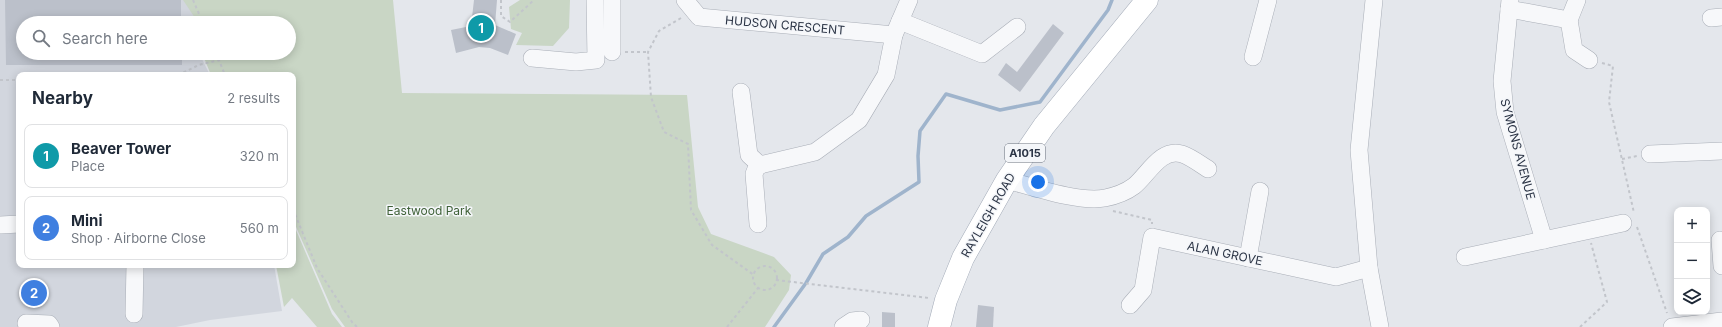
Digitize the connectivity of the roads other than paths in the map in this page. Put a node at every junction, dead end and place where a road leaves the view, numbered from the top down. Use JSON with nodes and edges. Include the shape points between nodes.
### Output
{"nodes":[{"id":1,"x":595,"y":0,"type":"edge"},
{"id":2,"x":612,"y":0,"type":"edge"},
{"id":3,"x":908,"y":0,"type":"edge"},
{"id":4,"x":1147,"y":0,"type":"edge"},
{"id":5,"x":1268,"y":0,"type":"edge"},
{"id":6,"x":1374,"y":0,"type":"edge"},
{"id":7,"x":1577,"y":0,"type":"edge"},
{"id":8,"x":689,"y":5,"type":"edge"},
{"id":9,"x":1510,"y":5,"type":"edge"},
{"id":10,"x":1569,"y":20,"type":"junction"},
{"id":11,"x":1017,"y":27,"type":"dead end"},
{"id":12,"x":897,"y":28,"type":"junction"},
{"id":13,"x":612,"y":52,"type":"dead end"},
{"id":14,"x":1253,"y":57,"type":"dead end"},
{"id":15,"x":532,"y":58,"type":"dead end"},
{"id":16,"x":1589,"y":60,"type":"road end"},
{"id":17,"x":742,"y":92,"type":"dead end"},
{"id":18,"x":1722,"y":151,"type":"edge"},
{"id":19,"x":1650,"y":154,"type":"dead end"},
{"id":20,"x":760,"y":165,"type":"junction"},
{"id":21,"x":1208,"y":169,"type":"dead end"},
{"id":22,"x":1007,"y":180,"type":"junction"},
{"id":23,"x":1260,"y":191,"type":"dead end"},
{"id":24,"x":1631,"y":220,"type":"road end"},
{"id":25,"x":16,"y":224,"type":"edge"},
{"id":26,"x":758,"y":224,"type":"dead end"},
{"id":27,"x":0,"y":225,"type":"edge"},
{"id":28,"x":1544,"y":240,"type":"junction"},
{"id":29,"x":1720,"y":240,"type":"dead end"},
{"id":30,"x":1464,"y":257,"type":"dead end"},
{"id":31,"x":1248,"y":258,"type":"junction"},
{"id":32,"x":1722,"y":266,"type":"edge"},
{"id":33,"x":135,"y":268,"type":"edge"},
{"id":34,"x":1369,"y":268,"type":"junction"},
{"id":35,"x":1130,"y":305,"type":"dead end"},
{"id":36,"x":134,"y":314,"type":"dead end"},
{"id":37,"x":861,"y":320,"type":"dead end"},
{"id":38,"x":1722,"y":321,"type":"edge"},
{"id":39,"x":26,"y":323,"type":"dead end"},
{"id":40,"x":51,"y":327,"type":"edge"},
{"id":41,"x":843,"y":327,"type":"edge"},
{"id":42,"x":939,"y":327,"type":"edge"},
{"id":43,"x":1380,"y":327,"type":"edge"},
{"id":44,"x":1682,"y":327,"type":"edge"}],
"edges":[{"from":1,"to":15,"type":"street","via":[[596,60],[576,62]]},
{"from":2,"to":13,"type":"street"},
{"from":3,"to":12,"type":"street"},
{"from":4,"to":22,"type":"main road","name":"RAYLEIGH ROAD","number":"A1015","via":[[1044,126]]},
{"from":5,"to":14,"type":"street"},
{"from":6,"to":34,"type":"street","via":[[1359,150]]},
{"from":7,"to":10,"type":"street"},
{"from":8,"to":12,"type":"street","name":"HUDSON CRESCENT","via":[[699,17]]},
{"from":9,"to":10,"type":"street","name":"SYMONS AVENUE"},
{"from":9,"to":28,"type":"street","name":"SYMONS AVENUE","via":[[1502,81],[1505,112]]},
{"from":10,"to":16,"type":"street","via":[[1574,50]]},
{"from":11,"to":12,"type":"street","name":"HUDSON CRESCENT","via":[[982,54]]},
{"from":12,"to":20,"type":"street","via":[[886,74],[858,120],[815,152]]},
{"from":17,"to":20,"type":"street","via":[[749,156]]},
{"from":18,"to":19,"type":"street"},
{"from":20,"to":26,"type":"street","via":[[754,174]]},
{"from":21,"to":22,"type":"street","via":[[1182,154],[1166,155],[1134,186],[1104,198],[1068,195]]},
{"from":22,"to":42,"type":"main road","name":"RAYLEIGH ROAD","number":"A1015","via":[[963,258],[946,300]]},
{"from":23,"to":31,"type":"street"},
{"from":24,"to":28,"type":"street"},
{"from":25,"to":27,"type":"street"},
{"from":28,"to":30,"type":"street"},
{"from":29,"to":32,"type":"street"},
{"from":31,"to":34,"type":"street","name":"ALAN GROVE","via":[[1336,277]]},
{"from":31,"to":35,"type":"street","name":"ALAN GROVE","via":[[1152,237],[1143,290]]},
{"from":33,"to":36,"type":"street"},
{"from":34,"to":43,"type":"street"},
{"from":37,"to":41,"type":"street","via":[[852,321]]},
{"from":38,"to":44,"type":"street"},
{"from":39,"to":40,"type":"street","via":[[49,324]]}]}
